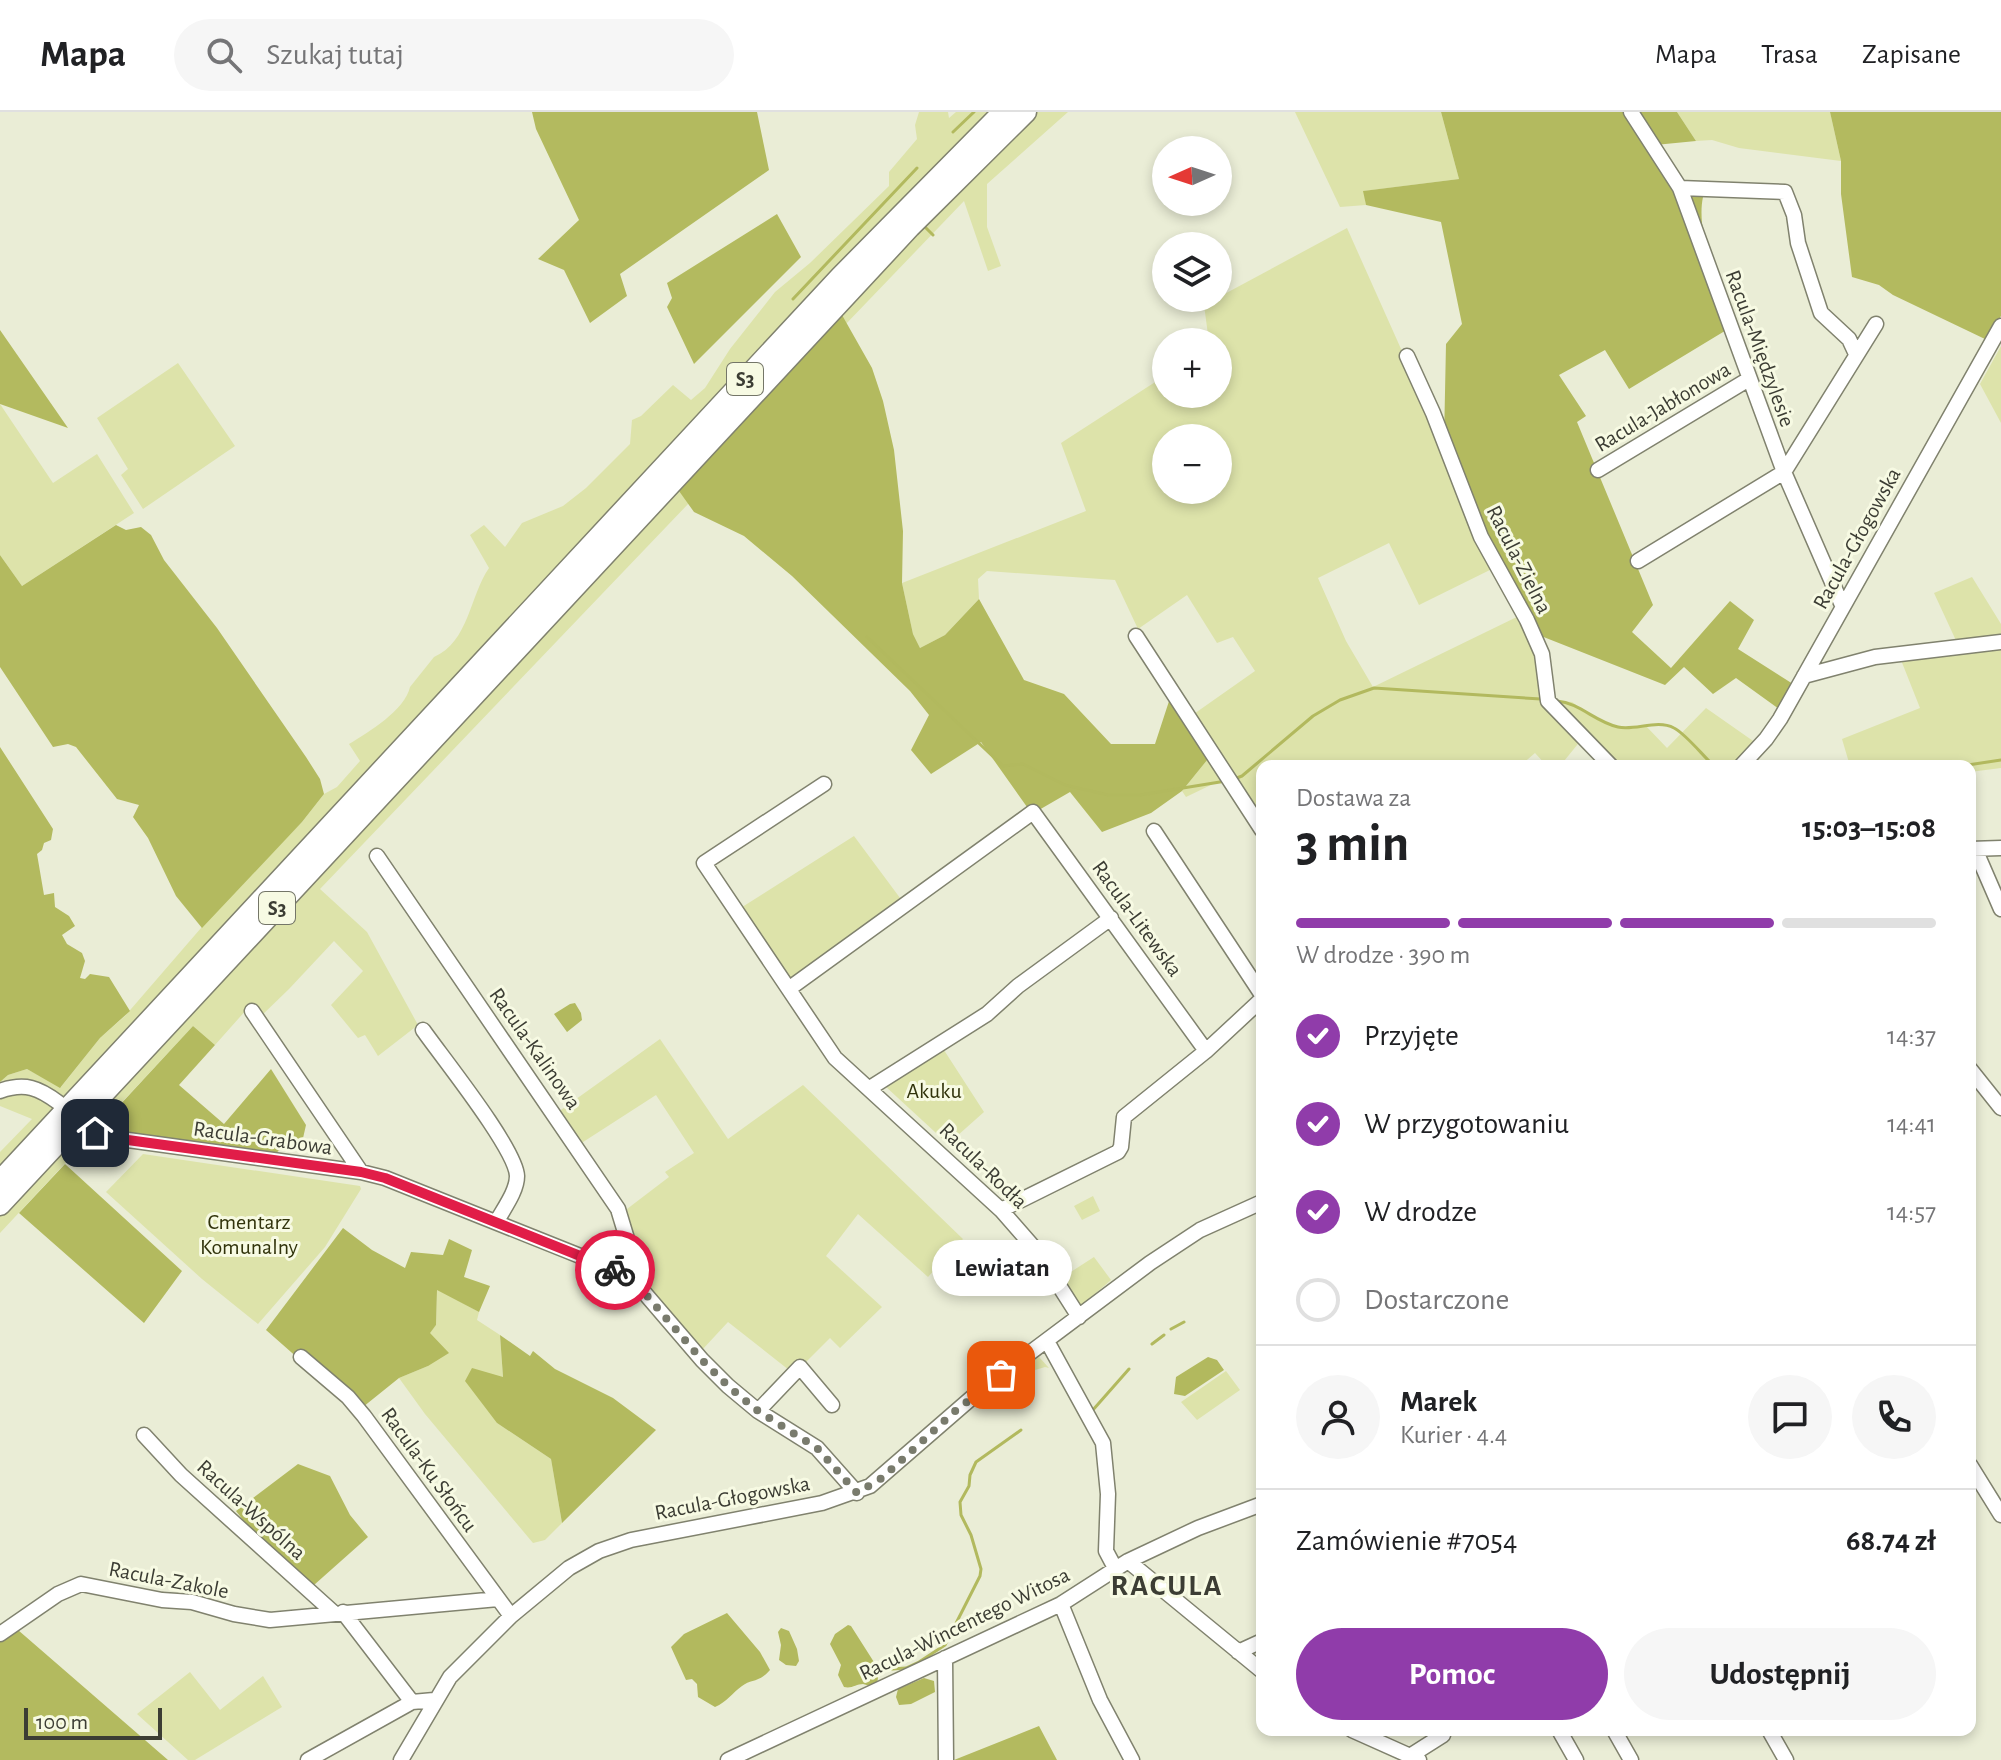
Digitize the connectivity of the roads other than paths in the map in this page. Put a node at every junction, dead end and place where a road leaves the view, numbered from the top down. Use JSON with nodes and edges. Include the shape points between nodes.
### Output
{"nodes":[{"id":1,"x":1003,"y":112,"type":"edge"},
{"id":2,"x":1026,"y":112,"type":"edge"},
{"id":3,"x":1631,"y":112,"type":"edge"},
{"id":4,"x":956,"y":169,"type":"junction"},
{"id":5,"x":1680,"y":188,"type":"junction"},
{"id":6,"x":1876,"y":324,"type":"dead end"},
{"id":7,"x":2001,"y":326,"type":"edge"},
{"id":8,"x":1856,"y":354,"type":"junction"},
{"id":9,"x":1407,"y":356,"type":"dead end"},
{"id":10,"x":1749,"y":379,"type":"junction"},
{"id":11,"x":1598,"y":470,"type":"dead end"},
{"id":12,"x":1784,"y":472,"type":"junction"},
{"id":13,"x":1638,"y":561,"type":"dead end"},
{"id":14,"x":551,"y":601,"type":"junction"},
{"id":15,"x":1842,"y":605,"type":"junction"},
{"id":16,"x":1136,"y":636,"type":"dead end"},
{"id":17,"x":2001,"y":642,"type":"edge"},
{"id":18,"x":1804,"y":676,"type":"junction"},
{"id":19,"x":1605,"y":760,"type":"edge"},
{"id":20,"x":1747,"y":760,"type":"edge"},
{"id":21,"x":824,"y":784,"type":"dead end"},
{"id":22,"x":1256,"y":821,"type":"edge"},
{"id":23,"x":1154,"y":831,"type":"dead end"},
{"id":24,"x":2001,"y":848,"type":"edge"},
{"id":25,"x":1976,"y":849,"type":"edge"},
{"id":26,"x":377,"y":856,"type":"dead end"},
{"id":27,"x":1976,"y":857,"type":"edge"},
{"id":28,"x":2001,"y":909,"type":"edge"},
{"id":29,"x":1111,"y":918,"type":"junction"},
{"id":30,"x":790,"y":988,"type":"junction"},
{"id":31,"x":1256,"y":988,"type":"edge"},
{"id":32,"x":1256,"y":1003,"type":"edge"},
{"id":33,"x":252,"y":1011,"type":"dead end"},
{"id":34,"x":423,"y":1030,"type":"dead end"},
{"id":35,"x":1206,"y":1051,"type":"junction"},
{"id":36,"x":1976,"y":1077,"type":"edge"},
{"id":37,"x":870,"y":1088,"type":"junction"},
{"id":38,"x":0,"y":1091,"type":"edge"},
{"id":39,"x":59,"y":1103,"type":"dead end"},
{"id":40,"x":2001,"y":1108,"type":"edge"},
{"id":41,"x":85,"y":1127,"type":"dead end"},
{"id":42,"x":361,"y":1172,"type":"junction"},
{"id":43,"x":0,"y":1181,"type":"edge"},
{"id":44,"x":0,"y":1205,"type":"edge"},
{"id":45,"x":1256,"y":1205,"type":"edge"},
{"id":46,"x":1001,"y":1210,"type":"junction"},
{"id":47,"x":497,"y":1221,"type":"junction"},
{"id":48,"x":630,"y":1276,"type":"junction"},
{"id":49,"x":1079,"y":1317,"type":"junction"},
{"id":50,"x":1047,"y":1341,"type":"junction"},
{"id":51,"x":301,"y":1357,"type":"dead end"},
{"id":52,"x":832,"y":1405,"type":"dead end"},
{"id":53,"x":758,"y":1411,"type":"junction"},
{"id":54,"x":144,"y":1435,"type":"dead end"},
{"id":55,"x":1976,"y":1475,"type":"edge"},
{"id":56,"x":857,"y":1493,"type":"junction"},
{"id":57,"x":1256,"y":1506,"type":"edge"},
{"id":58,"x":2001,"y":1515,"type":"edge"},
{"id":59,"x":1122,"y":1564,"type":"junction"},
{"id":60,"x":498,"y":1599,"type":"junction"},
{"id":61,"x":1061,"y":1604,"type":"junction"},
{"id":62,"x":339,"y":1613,"type":"junction"},
{"id":63,"x":511,"y":1616,"type":"junction"},
{"id":64,"x":0,"y":1634,"type":"edge"},
{"id":65,"x":1256,"y":1644,"type":"edge"},
{"id":66,"x":1238,"y":1652,"type":"junction"},
{"id":67,"x":945,"y":1658,"type":"junction"},
{"id":68,"x":1256,"y":1666,"type":"edge"},
{"id":69,"x":434,"y":1700,"type":"junction"},
{"id":70,"x":412,"y":1702,"type":"junction"},
{"id":71,"x":1365,"y":1736,"type":"edge"},
{"id":72,"x":1442,"y":1736,"type":"edge"},
{"id":73,"x":1562,"y":1736,"type":"edge"},
{"id":74,"x":1617,"y":1736,"type":"edge"},
{"id":75,"x":1772,"y":1736,"type":"edge"},
{"id":76,"x":1414,"y":1758,"type":"edge"},
{"id":77,"x":308,"y":1760,"type":"edge"},
{"id":78,"x":401,"y":1760,"type":"edge"},
{"id":79,"x":728,"y":1760,"type":"edge"},
{"id":80,"x":946,"y":1760,"type":"edge"},
{"id":81,"x":1132,"y":1760,"type":"edge"},
{"id":82,"x":1576,"y":1760,"type":"edge"},
{"id":83,"x":1631,"y":1760,"type":"edge"},
{"id":84,"x":1786,"y":1760,"type":"edge"}],
"edges":[{"from":1,"to":4,"type":"highway","number":"S3"},
{"from":2,"to":4,"type":"highway","number":"S3"},
{"from":3,"to":5,"type":"street","name":"Racula-Międzylesie"},
{"from":4,"to":14,"type":"highway","number":"S3"},
{"from":5,"to":8,"type":"street","via":[[1785,192],[1821,313],[1849,339]]},
{"from":5,"to":10,"type":"street","name":"Racula-Międzylesie"},
{"from":6,"to":8,"type":"street"},
{"from":7,"to":15,"type":"street","name":"Racula-Głogowska"},
{"from":8,"to":12,"type":"street"},
{"from":9,"to":19,"type":"street","name":"Racula-Zielna","via":[[1481,537],[1542,654],[1548,698]]},
{"from":10,"to":11,"type":"street","name":"Racula-Jabłonowa"},
{"from":10,"to":12,"type":"street","name":"Racula-Międzylesie"},
{"from":12,"to":13,"type":"street"},
{"from":12,"to":15,"type":"street","name":"Racula-Międzylesie"},
{"from":14,"to":43,"type":"highway","number":"S3"},
{"from":14,"to":44,"type":"highway","number":"S3"},
{"from":15,"to":18,"type":"street","name":"Racula-Głogowska"},
{"from":16,"to":22,"type":"street"},
{"from":17,"to":18,"type":"street","via":[[1875,657]]},
{"from":18,"to":20,"type":"street","name":"Racula-Głogowska","via":[[1766,739]]},
{"from":21,"to":30,"type":"street","name":"Racula-Rodła","via":[[704,863]]},
{"from":23,"to":31,"type":"street"},
{"from":24,"to":25,"type":"street"},
{"from":26,"to":48,"type":"street","name":"Racula-Kalinowa","via":[[618,1209],[628,1242]]},
{"from":27,"to":28,"type":"street"},
{"from":29,"to":30,"type":"street","name":"Racula-Litewska","via":[[1033,812]]},
{"from":29,"to":35,"type":"street","name":"Racula-Litewska"},
{"from":29,"to":37,"type":"street","via":[[987,1014]]},
{"from":30,"to":37,"type":"street","name":"Racula-Rodła","via":[[835,1058]]},
{"from":32,"to":35,"type":"street"},
{"from":33,"to":42,"type":"street"},
{"from":34,"to":47,"type":"street","via":[[515,1166],[515,1187]]},
{"from":35,"to":46,"type":"street","via":[[1124,1117],[1118,1152]]},
{"from":36,"to":40,"type":"street"},
{"from":37,"to":46,"type":"street","name":"Racula-Rodła"},
{"from":38,"to":39,"type":"street","via":[[31,1086]]},
{"from":41,"to":42,"type":"street","name":"Racula-Grabowa","via":[[106,1137]]},
{"from":42,"to":47,"type":"street","name":"Racula-Grabowa"},
{"from":45,"to":49,"type":"street","name":"Racula-Głogowska","via":[[1186,1238]]},
{"from":46,"to":49,"type":"street","name":"Racula-Rodła","via":[[1037,1251]]},
{"from":47,"to":48,"type":"street","name":"Racula-Grabowa"},
{"from":48,"to":53,"type":"street","name":"Racula-Grabowa","via":[[702,1360]]},
{"from":49,"to":50,"type":"street","name":"Racula-Głogowska"},
{"from":50,"to":56,"type":"street","name":"Racula-Głogowska"},
{"from":50,"to":59,"type":"street","via":[[1103,1443],[1106,1551]]},
{"from":51,"to":60,"type":"street","name":"Racula-Ku Słońcu","via":[[364,1416]]},
{"from":52,"to":53,"type":"street","via":[[800,1367]]},
{"from":53,"to":56,"type":"street","name":"Racula-Grabowa","via":[[817,1448]]},
{"from":54,"to":62,"type":"street","name":"Racula-Wspólna","via":[[181,1475]]},
{"from":55,"to":58,"type":"street"},
{"from":56,"to":63,"type":"street","name":"Racula-Głogowska","via":[[615,1545],[569,1568]]},
{"from":57,"to":59,"type":"street","name":"Racula-Wincentego Witosa"},
{"from":59,"to":61,"type":"street","name":"Racula-Wincentego Witosa"},
{"from":59,"to":66,"type":"street"},
{"from":60,"to":62,"type":"street","name":"Racula-Zakole"},
{"from":60,"to":63,"type":"street","name":"Racula-Ku Słońcu"},
{"from":61,"to":67,"type":"street","name":"Racula-Wincentego Witosa"},
{"from":61,"to":81,"type":"street","via":[[1100,1700]]},
{"from":62,"to":64,"type":"street","name":"Racula-Zakole","via":[[266,1619],[81,1584]]},
{"from":62,"to":70,"type":"street"},
{"from":63,"to":69,"type":"street","name":"Racula-Głogowska"},
{"from":65,"to":66,"type":"street"},
{"from":66,"to":68,"type":"street"},
{"from":67,"to":79,"type":"street","name":"Racula-Wincentego Witosa"},
{"from":67,"to":80,"type":"street"},
{"from":69,"to":70,"type":"street"},
{"from":69,"to":78,"type":"street","name":"Racula-Głogowska"},
{"from":70,"to":77,"type":"street"},
{"from":71,"to":76,"type":"street"},
{"from":72,"to":76,"type":"street"},
{"from":73,"to":82,"type":"street"},
{"from":74,"to":83,"type":"street"},
{"from":75,"to":84,"type":"street"}]}
